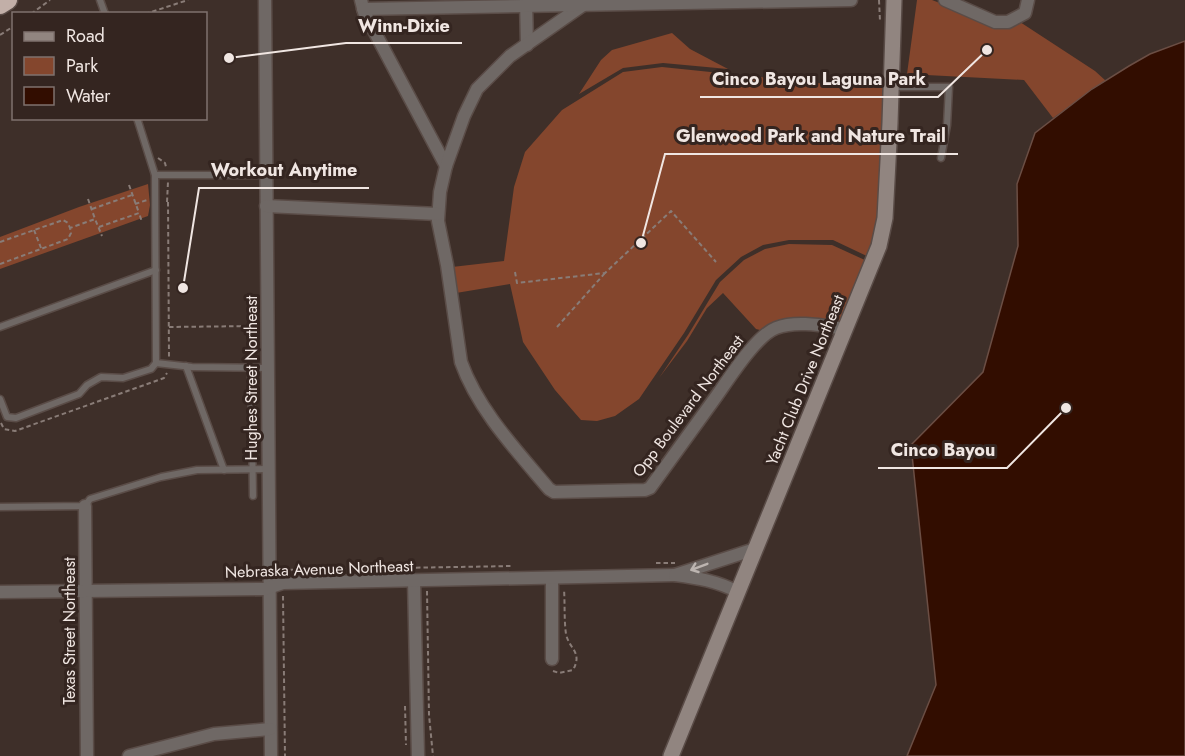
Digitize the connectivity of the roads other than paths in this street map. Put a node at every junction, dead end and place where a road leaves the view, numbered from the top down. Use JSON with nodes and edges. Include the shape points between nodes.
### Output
{"nodes":[{"id":1,"x":8,"y":0,"type":"edge"},
{"id":2,"x":265,"y":0,"type":"edge"},
{"id":3,"x":851,"y":0,"type":"edge"},
{"id":4,"x":894,"y":0,"type":"edge"},
{"id":5,"x":945,"y":0,"type":"edge"},
{"id":6,"x":1029,"y":0,"type":"edge"},
{"id":7,"x":693,"y":1,"type":"edge"},
{"id":8,"x":526,"y":3,"type":"edge"},
{"id":9,"x":430,"y":4,"type":"edge"},
{"id":10,"x":0,"y":5,"type":"edge"},
{"id":11,"x":362,"y":5,"type":"edge"},
{"id":12,"x":583,"y":5,"type":"junction"},
{"id":13,"x":527,"y":45,"type":"junction"},
{"id":14,"x":892,"y":87,"type":"junction"},
{"id":15,"x":138,"y":120,"type":"edge"},
{"id":16,"x":941,"y":158,"type":"dead end"},
{"id":17,"x":446,"y":166,"type":"junction"},
{"id":18,"x":266,"y":174,"type":"junction"},
{"id":19,"x":155,"y":175,"type":"junction"},
{"id":20,"x":266,"y":206,"type":"junction"},
{"id":21,"x":438,"y":214,"type":"junction"},
{"id":22,"x":156,"y":270,"type":"junction"},
{"id":23,"x":0,"y":327,"type":"edge"},
{"id":24,"x":845,"y":329,"type":"junction"},
{"id":25,"x":156,"y":363,"type":"junction"},
{"id":26,"x":186,"y":366,"type":"junction"},
{"id":27,"x":251,"y":368,"type":"junction"},
{"id":28,"x":267,"y":368,"type":"junction"},
{"id":29,"x":0,"y":399,"type":"edge"},
{"id":30,"x":268,"y":469,"type":"junction"},
{"id":31,"x":224,"y":470,"type":"junction"},
{"id":32,"x":252,"y":470,"type":"junction"},
{"id":33,"x":253,"y":496,"type":"dead end"},
{"id":34,"x":85,"y":506,"type":"junction"},
{"id":35,"x":0,"y":507,"type":"edge"},
{"id":36,"x":755,"y":549,"type":"junction"},
{"id":37,"x":675,"y":569,"type":"junction"},
{"id":38,"x":552,"y":579,"type":"junction"},
{"id":39,"x":414,"y":581,"type":"junction"},
{"id":40,"x":269,"y":587,"type":"junction"},
{"id":41,"x":85,"y":591,"type":"junction"},
{"id":42,"x":0,"y":592,"type":"edge"},
{"id":43,"x":738,"y":592,"type":"junction"},
{"id":44,"x":552,"y":658,"type":"dead end"},
{"id":45,"x":270,"y":729,"type":"junction"},
{"id":46,"x":87,"y":756,"type":"edge"},
{"id":47,"x":129,"y":756,"type":"edge"},
{"id":48,"x":271,"y":756,"type":"edge"},
{"id":49,"x":418,"y":756,"type":"edge"},
{"id":50,"x":671,"y":756,"type":"edge"}],
"edges":[{"from":1,"to":10,"type":"highway"},
{"from":2,"to":18,"type":"street","name":"Hughes Street Northeast"},
{"from":3,"to":7,"type":"street"},
{"from":4,"to":14,"type":"street","name":"Yacht Club Drive Northeast"},
{"from":5,"to":6,"type":"street","via":[[995,22],[1008,22],[1025,13]]},
{"from":7,"to":12,"type":"street"},
{"from":8,"to":9,"type":"street"},
{"from":8,"to":12,"type":"street"},
{"from":8,"to":13,"type":"street"},
{"from":9,"to":11,"type":"street"},
{"from":11,"to":17,"type":"street"},
{"from":12,"to":13,"type":"street","name":"Opp Boulevard Northeast"},
{"from":13,"to":17,"type":"street","name":"Opp Boulevard Northeast","via":[[477,88]]},
{"from":14,"to":16,"type":"lane","via":[[949,87]]},
{"from":14,"to":24,"type":"street","name":"Yacht Club Drive Northeast","via":[[882,234]]},
{"from":15,"to":19,"type":"lane"},
{"from":17,"to":21,"type":"street","name":"Opp Boulevard Northeast"},
{"from":18,"to":19,"type":"lane"},
{"from":18,"to":20,"type":"street","name":"Hughes Street Northeast"},
{"from":19,"to":22,"type":"lane"},
{"from":20,"to":21,"type":"street"},
{"from":20,"to":28,"type":"street","name":"Hughes Street Northeast"},
{"from":21,"to":24,"type":"street","name":"Opp Boulevard Northeast","via":[[464,371],[488,413],[554,492],[650,488],[765,334],[792,325]]},
{"from":22,"to":23,"type":"lane"},
{"from":22,"to":25,"type":"lane"},
{"from":24,"to":36,"type":"street","name":"Yacht Club Drive Northeast"},
{"from":25,"to":26,"type":"lane"},
{"from":25,"to":29,"type":"lane","via":[[151,369],[123,378],[101,377],[79,394],[16,418],[7,417]]},
{"from":26,"to":27,"type":"lane"},
{"from":26,"to":31,"type":"lane"},
{"from":27,"to":28,"type":"lane"},
{"from":27,"to":32,"type":"lane"},
{"from":28,"to":30,"type":"street","name":"Hughes Street Northeast"},
{"from":30,"to":32,"type":"lane"},
{"from":30,"to":40,"type":"street","name":"Hughes Street Northeast"},
{"from":31,"to":32,"type":"lane"},
{"from":31,"to":34,"type":"lane","via":[[161,477],[90,499]]},
{"from":32,"to":33,"type":"lane"},
{"from":34,"to":35,"type":"lane"},
{"from":34,"to":41,"type":"street","name":"Texas Street Northeast"},
{"from":36,"to":37,"type":"street","name":"Nebraska Avenue Northeast","one_way":true},
{"from":36,"to":43,"type":"street","name":"Yacht Club Drive Northeast"},
{"from":37,"to":38,"type":"street","name":"Nebraska Avenue Northeast"},
{"from":37,"to":43,"type":"street","name":"Nebraska Avenue Northeast"},
{"from":38,"to":39,"type":"street","name":"Nebraska Avenue Northeast"},
{"from":38,"to":44,"type":"street"},
{"from":39,"to":40,"type":"street","name":"Nebraska Avenue Northeast"},
{"from":39,"to":49,"type":"street"},
{"from":40,"to":41,"type":"street","name":"Nebraska Avenue Northeast"},
{"from":40,"to":45,"type":"street","name":"Hughes Street Northeast"},
{"from":41,"to":42,"type":"street","name":"Nebraska Avenue Northeast"},
{"from":41,"to":46,"type":"street","name":"Texas Street Northeast"},
{"from":43,"to":50,"type":"street","name":"Yacht Club Drive Northeast"},
{"from":45,"to":47,"type":"street","via":[[206,735]]},
{"from":45,"to":48,"type":"street","name":"Hughes Street Northeast"}]}
